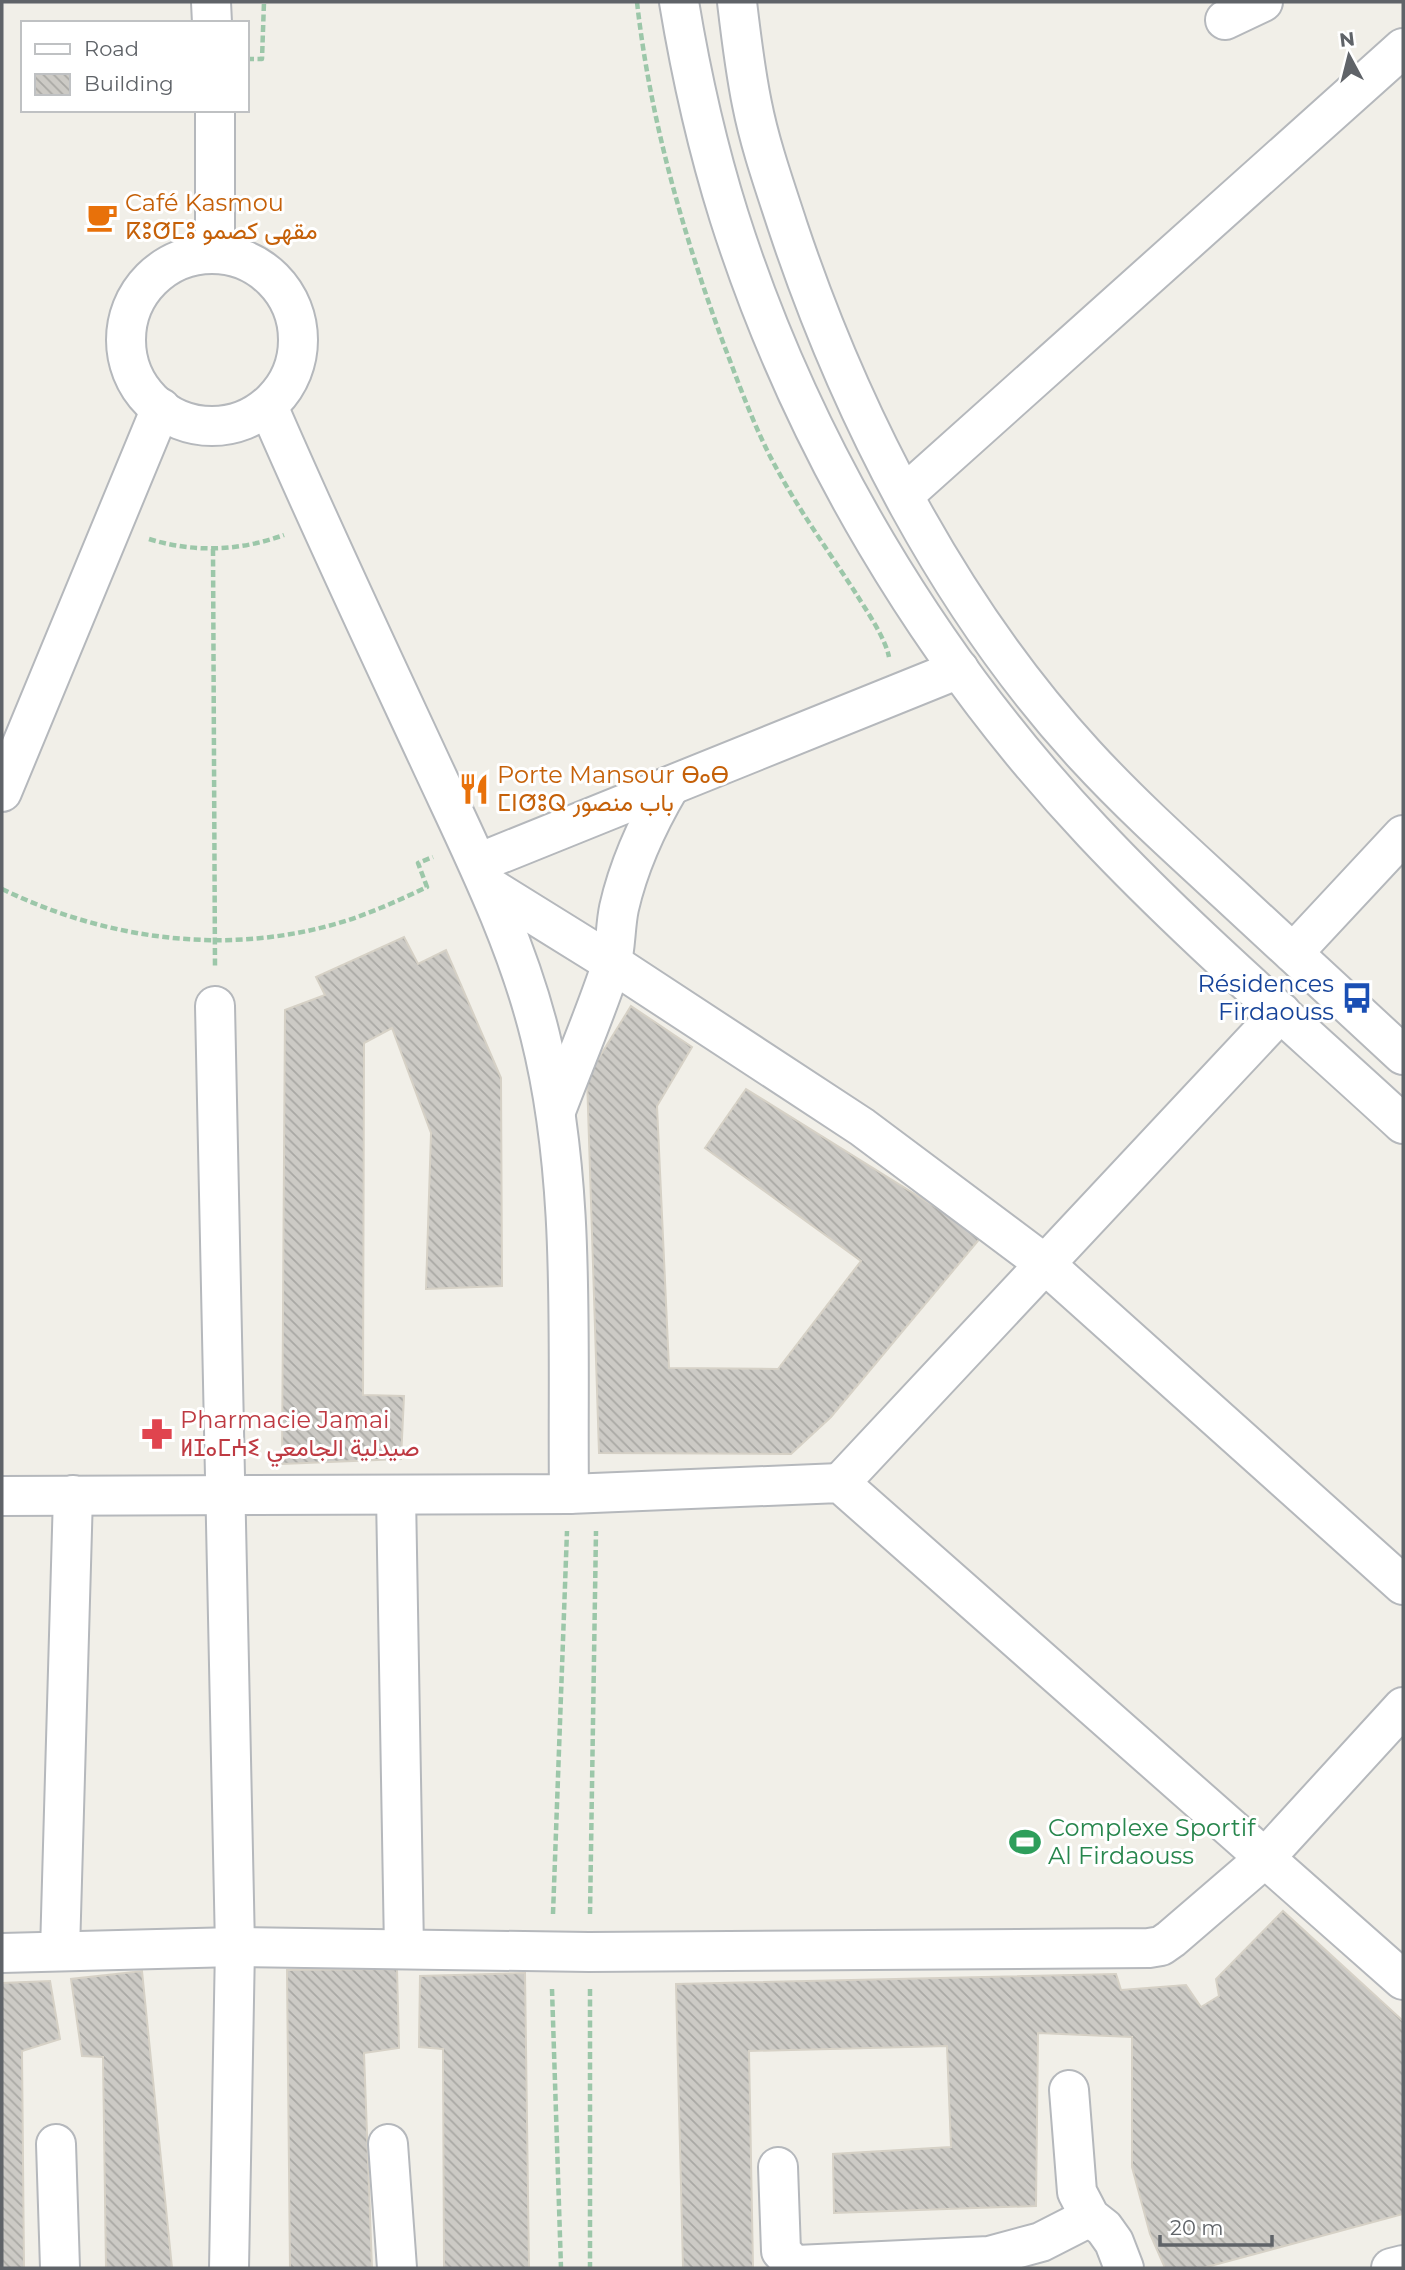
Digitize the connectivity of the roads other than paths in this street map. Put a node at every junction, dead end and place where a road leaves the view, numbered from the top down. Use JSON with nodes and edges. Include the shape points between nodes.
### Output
{"nodes":[{"id":1,"x":211,"y":2,"type":"edge"},
{"id":2,"x":679,"y":2,"type":"edge"},
{"id":3,"x":737,"y":2,"type":"edge"},
{"id":4,"x":1263,"y":2,"type":"edge"},
{"id":5,"x":1225,"y":20,"type":"dead end"},
{"id":6,"x":212,"y":21,"type":"edge"},
{"id":7,"x":1403,"y":48,"type":"edge"},
{"id":8,"x":215,"y":112,"type":"edge"},
{"id":9,"x":215,"y":254,"type":"junction"},
{"id":10,"x":268,"y":406,"type":"junction"},
{"id":11,"x":161,"y":408,"type":"junction"},
{"id":12,"x":904,"y":495,"type":"junction"},
{"id":13,"x":960,"y":669,"type":"junction"},
{"id":14,"x":670,"y":786,"type":"junction"},
{"id":15,"x":2,"y":792,"type":"edge"},
{"id":16,"x":1403,"y":835,"type":"edge"},
{"id":17,"x":478,"y":864,"type":"junction"},
{"id":18,"x":1293,"y":953,"type":"junction"},
{"id":19,"x":612,"y":963,"type":"junction"},
{"id":20,"x":215,"y":1006,"type":"road end"},
{"id":21,"x":1281,"y":1012,"type":"junction"},
{"id":22,"x":1403,"y":1055,"type":"edge"},
{"id":23,"x":556,"y":1111,"type":"junction"},
{"id":24,"x":1403,"y":1124,"type":"edge"},
{"id":25,"x":1045,"y":1264,"type":"junction"},
{"id":26,"x":840,"y":1483,"type":"junction"},
{"id":27,"x":583,"y":1493,"type":"junction"},
{"id":28,"x":396,"y":1495,"type":"junction"},
{"id":29,"x":2,"y":1496,"type":"edge"},
{"id":30,"x":73,"y":1496,"type":"junction"},
{"id":31,"x":226,"y":1496,"type":"junction"},
{"id":32,"x":1403,"y":1584,"type":"edge"},
{"id":33,"x":1403,"y":1707,"type":"edge"},
{"id":34,"x":1264,"y":1859,"type":"junction"},
{"id":35,"x":235,"y":1947,"type":"junction"},
{"id":36,"x":404,"y":1950,"type":"junction"},
{"id":37,"x":60,"y":1951,"type":"junction"},
{"id":38,"x":2,"y":1953,"type":"edge"},
{"id":39,"x":1403,"y":1980,"type":"edge"},
{"id":40,"x":1069,"y":2090,"type":"dead end"},
{"id":41,"x":56,"y":2144,"type":"dead end"},
{"id":42,"x":388,"y":2144,"type":"dead end"},
{"id":43,"x":778,"y":2167,"type":"dead end"},
{"id":44,"x":1090,"y":2217,"type":"junction"},
{"id":45,"x":1403,"y":2265,"type":"edge"},
{"id":46,"x":841,"y":2266,"type":"edge"},
{"id":47,"x":60,"y":2268,"type":"edge"},
{"id":48,"x":229,"y":2268,"type":"edge"},
{"id":49,"x":397,"y":2268,"type":"edge"},
{"id":50,"x":1124,"y":2268,"type":"edge"},
{"id":51,"x":1391,"y":2268,"type":"edge"}],
"edges":[{"from":1,"to":6,"type":"street"},
{"from":2,"to":13,"type":"street","via":[[706,134],[729,215],[779,351],[809,417],[890,565]]},
{"from":3,"to":12,"type":"street","via":[[752,106],[800,262],[849,384]]},
{"from":4,"to":5,"type":"street"},
{"from":7,"to":12,"type":"street"},
{"from":8,"to":9,"type":"street"},
{"from":9,"to":10,"type":"street","via":[[240,259],[263,271],[282,289],[294,312],[299,337],[296,363]]},
{"from":9,"to":11,"type":"street","via":[[186,258],[160,272],[140,293],[128,319],[126,348],[133,376]]},
{"from":10,"to":11,"type":"street","via":[[247,419],[222,426],[197,425]]},
{"from":10,"to":17,"type":"street"},
{"from":11,"to":15,"type":"street"},
{"from":12,"to":18,"type":"street","via":[[969,605],[1045,708],[1128,799]]},
{"from":13,"to":14,"type":"street"},
{"from":13,"to":21,"type":"street","via":[[1039,772],[1093,832]]},
{"from":14,"to":17,"type":"street"},
{"from":14,"to":19,"type":"street","via":[[640,841],[623,888]]},
{"from":16,"to":18,"type":"street"},
{"from":17,"to":19,"type":"street"},
{"from":17,"to":23,"type":"street","via":[[537,1022]]},
{"from":18,"to":22,"type":"street"},
{"from":19,"to":23,"type":"street"},
{"from":19,"to":25,"type":"street","via":[[862,1127]]},
{"from":20,"to":31,"type":"street"},
{"from":21,"to":24,"type":"street"},
{"from":21,"to":25,"type":"street"},
{"from":23,"to":27,"type":"street"},
{"from":25,"to":26,"type":"street"},
{"from":25,"to":32,"type":"street"},
{"from":26,"to":27,"type":"street"},
{"from":26,"to":34,"type":"street"},
{"from":27,"to":28,"type":"street"},
{"from":28,"to":31,"type":"street"},
{"from":28,"to":36,"type":"street"},
{"from":29,"to":30,"type":"street"},
{"from":30,"to":31,"type":"street"},
{"from":30,"to":37,"type":"street"},
{"from":31,"to":35,"type":"street"},
{"from":33,"to":34,"type":"street"},
{"from":34,"to":36,"type":"street","via":[[1171,1939],[1149,1948]]},
{"from":34,"to":39,"type":"street"},
{"from":35,"to":36,"type":"street"},
{"from":35,"to":37,"type":"street"},
{"from":35,"to":48,"type":"street"},
{"from":37,"to":38,"type":"street"},
{"from":40,"to":44,"type":"street","via":[[1077,2192]]},
{"from":41,"to":47,"type":"street"},
{"from":42,"to":49,"type":"street"},
{"from":43,"to":46,"type":"street","via":[[780,2244],[785,2257],[797,2264]]},
{"from":44,"to":46,"type":"street","via":[[1041,2242],[989,2256]]},
{"from":44,"to":50,"type":"street","via":[[1114,2242]]},
{"from":45,"to":51,"type":"street"}]}
